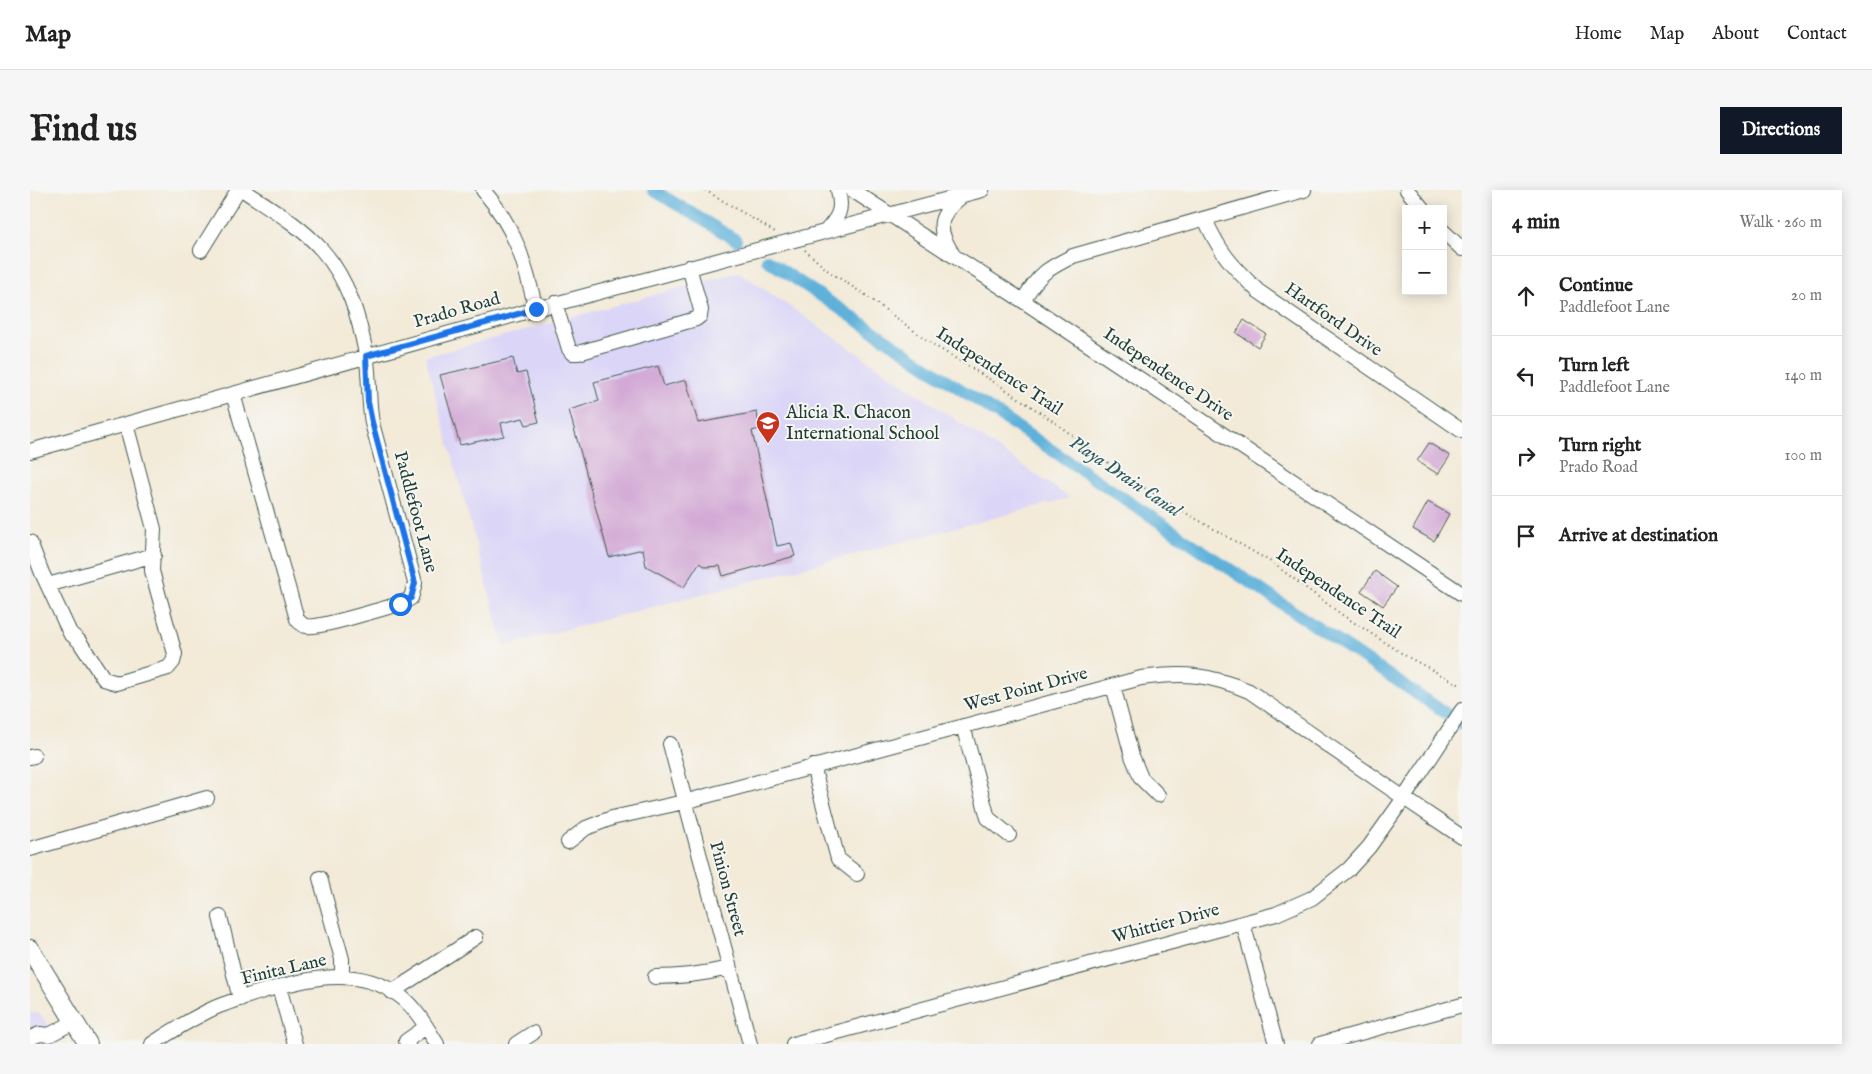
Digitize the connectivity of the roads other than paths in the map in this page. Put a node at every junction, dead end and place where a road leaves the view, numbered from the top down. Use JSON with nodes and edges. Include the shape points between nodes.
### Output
{"nodes":[{"id":1,"x":238,"y":190,"type":"edge"},
{"id":2,"x":243,"y":190,"type":"edge"},
{"id":3,"x":483,"y":190,"type":"edge"},
{"id":4,"x":838,"y":190,"type":"edge"},
{"id":5,"x":852,"y":190,"type":"edge"},
{"id":6,"x":982,"y":190,"type":"edge"},
{"id":7,"x":1304,"y":190,"type":"edge"},
{"id":8,"x":1407,"y":190,"type":"edge"},
{"id":9,"x":964,"y":195,"type":"junction"},
{"id":10,"x":1420,"y":205,"type":"edge"},
{"id":11,"x":890,"y":216,"type":"junction"},
{"id":12,"x":1205,"y":219,"type":"junction"},
{"id":13,"x":826,"y":232,"type":"junction"},
{"id":14,"x":1447,"y":235,"type":"edge"},
{"id":15,"x":1462,"y":249,"type":"edge"},
{"id":16,"x":201,"y":250,"type":"dead end"},
{"id":17,"x":954,"y":256,"type":"junction"},
{"id":18,"x":689,"y":267,"type":"junction"},
{"id":19,"x":1023,"y":301,"type":"junction"},
{"id":20,"x":556,"y":304,"type":"junction"},
{"id":21,"x":536,"y":309,"type":"junction"},
{"id":22,"x":366,"y":356,"type":"junction"},
{"id":23,"x":233,"y":394,"type":"junction"},
{"id":24,"x":126,"y":424,"type":"junction"},
{"id":25,"x":1462,"y":431,"type":"edge"},
{"id":26,"x":30,"y":451,"type":"edge"},
{"id":27,"x":30,"y":542,"type":"edge"},
{"id":28,"x":154,"y":555,"type":"junction"},
{"id":29,"x":48,"y":585,"type":"junction"},
{"id":30,"x":1462,"y":594,"type":"edge"},
{"id":31,"x":1113,"y":686,"type":"junction"},
{"id":32,"x":1462,"y":710,"type":"edge"},
{"id":33,"x":963,"y":726,"type":"junction"},
{"id":34,"x":670,"y":744,"type":"dead end"},
{"id":35,"x":813,"y":766,"type":"junction"},
{"id":36,"x":1158,"y":795,"type":"dead end"},
{"id":37,"x":207,"y":798,"type":"dead end"},
{"id":38,"x":1404,"y":798,"type":"junction"},
{"id":39,"x":684,"y":802,"type":"junction"},
{"id":40,"x":1009,"y":835,"type":"dead end"},
{"id":41,"x":1462,"y":837,"type":"edge"},
{"id":42,"x":568,"y":842,"type":"dead end"},
{"id":43,"x":30,"y":849,"type":"edge"},
{"id":44,"x":857,"y":874,"type":"dead end"},
{"id":45,"x":320,"y":878,"type":"dead end"},
{"id":46,"x":220,"y":917,"type":"dead end"},
{"id":47,"x":1243,"y":923,"type":"junction"},
{"id":48,"x":476,"y":937,"type":"dead end"},
{"id":49,"x":30,"y":949,"type":"edge"},
{"id":50,"x":729,"y":968,"type":"junction"},
{"id":51,"x":342,"y":977,"type":"junction"},
{"id":52,"x":655,"y":977,"type":"dead end"},
{"id":53,"x":278,"y":987,"type":"junction"},
{"id":54,"x":392,"y":992,"type":"junction"},
{"id":55,"x":240,"y":999,"type":"junction"},
{"id":56,"x":1462,"y":1005,"type":"edge"},
{"id":57,"x":74,"y":1022,"type":"junction"},
{"id":58,"x":426,"y":1027,"type":"junction"},
{"id":59,"x":533,"y":1033,"type":"dead end"},
{"id":60,"x":30,"y":1038,"type":"edge"},
{"id":61,"x":88,"y":1044,"type":"edge"},
{"id":62,"x":152,"y":1044,"type":"edge"},
{"id":63,"x":295,"y":1044,"type":"edge"},
{"id":64,"x":408,"y":1044,"type":"edge"},
{"id":65,"x":437,"y":1044,"type":"edge"},
{"id":66,"x":516,"y":1044,"type":"edge"},
{"id":67,"x":750,"y":1044,"type":"edge"},
{"id":68,"x":793,"y":1044,"type":"edge"},
{"id":69,"x":1276,"y":1044,"type":"edge"},
{"id":70,"x":1320,"y":1044,"type":"edge"}],
"edges":[{"from":1,"to":16,"type":"street"},
{"from":2,"to":22,"type":"street","name":"Paddlefoot Lane","via":[[289,220],[323,250],[342,278],[351,299]]},
{"from":3,"to":21,"type":"street","via":[[497,206],[518,245]]},
{"from":4,"to":13,"type":"street","via":[[841,201],[838,215]]},
{"from":5,"to":11,"type":"street","name":"Independence Drive"},
{"from":6,"to":9,"type":"street","name":"Prado Road"},
{"from":7,"to":12,"type":"street"},
{"from":8,"to":10,"type":"street"},
{"from":9,"to":11,"type":"street","name":"Prado Road"},
{"from":9,"to":17,"type":"street","via":[[946,212],[942,223],[944,240]]},
{"from":11,"to":13,"type":"street","name":"Prado Road"},
{"from":11,"to":17,"type":"street","name":"Independence Drive"},
{"from":12,"to":19,"type":"street","via":[[1073,256],[1046,270],[1031,286]]},
{"from":12,"to":25,"type":"street","name":"Hartford Drive","via":[[1214,242],[1258,291]]},
{"from":13,"to":18,"type":"street","name":"Prado Road","via":[[774,239],[736,255]]},
{"from":14,"to":15,"type":"street"},
{"from":17,"to":19,"type":"street","name":"Independence Drive"},
{"from":18,"to":20,"type":"street","name":"Prado Road"},
{"from":18,"to":20,"type":"street","via":[[700,316],[578,353],[569,349]]},
{"from":19,"to":30,"type":"street","name":"Independence Drive"},
{"from":20,"to":21,"type":"street","name":"Prado Road"},
{"from":21,"to":22,"type":"street","name":"Prado Road"},
{"from":22,"to":23,"type":"street","name":"Prado Road"},
{"from":22,"to":23,"type":"street","name":"Paddlefoot Lane","via":[[372,422],[415,583],[411,598],[391,606],[307,627],[297,619]]},
{"from":23,"to":24,"type":"street","name":"Prado Road"},
{"from":24,"to":26,"type":"street","name":"Prado Road"},
{"from":24,"to":28,"type":"street","via":[[154,529]]},
{"from":27,"to":29,"type":"street"},
{"from":28,"to":29,"type":"street"},
{"from":28,"to":29,"type":"street","via":[[152,571],[175,654],[173,662],[168,668],[117,683],[104,680],[79,641],[70,633]]},
{"from":31,"to":33,"type":"street","name":"West Point Drive"},
{"from":31,"to":36,"type":"street","via":[[1141,778]]},
{"from":31,"to":38,"type":"street","name":"West Point Drive","via":[[1167,674],[1200,675],[1224,681],[1249,691]]},
{"from":32,"to":38,"type":"street","name":"Whittier Drive"},
{"from":33,"to":35,"type":"street","name":"West Point Drive"},
{"from":33,"to":40,"type":"street","via":[[988,818]]},
{"from":34,"to":39,"type":"street","name":"Pinion Street"},
{"from":35,"to":39,"type":"street","name":"West Point Drive"},
{"from":35,"to":44,"type":"street","via":[[838,859]]},
{"from":37,"to":43,"type":"street"},
{"from":38,"to":41,"type":"street","name":"West Point Drive"},
{"from":38,"to":47,"type":"street","name":"Whittier Drive","via":[[1349,869],[1312,898],[1276,914]]},
{"from":39,"to":42,"type":"street","name":"West Point Drive","via":[[612,818],[586,828]]},
{"from":39,"to":50,"type":"street","name":"Pinion Street"},
{"from":45,"to":51,"type":"street","via":[[342,959]]},
{"from":46,"to":55,"type":"street"},
{"from":47,"to":68,"type":"street","name":"Whittier Drive"},
{"from":47,"to":69,"type":"street"},
{"from":48,"to":54,"type":"street"},
{"from":49,"to":57,"type":"main road"},
{"from":50,"to":52,"type":"street","via":[[701,975]]},
{"from":50,"to":67,"type":"street","name":"Pinion Street"},
{"from":51,"to":53,"type":"street","name":"Finita Lane","via":[[318,978]]},
{"from":51,"to":54,"type":"street","name":"Finita Lane","via":[[376,983]]},
{"from":53,"to":55,"type":"street","name":"Finita Lane"},
{"from":53,"to":63,"type":"street"},
{"from":54,"to":58,"type":"street","name":"Finita Lane","via":[[410,1006]]},
{"from":55,"to":62,"type":"street","name":"Finita Lane","via":[[209,1010]]},
{"from":56,"to":70,"type":"street"},
{"from":57,"to":60,"type":"street","via":[[49,1035]]},
{"from":57,"to":61,"type":"main road"},
{"from":58,"to":64,"type":"street","via":[[406,1040]]},
{"from":58,"to":65,"type":"street","name":"Finita Lane"},
{"from":59,"to":66,"type":"street"}]}
